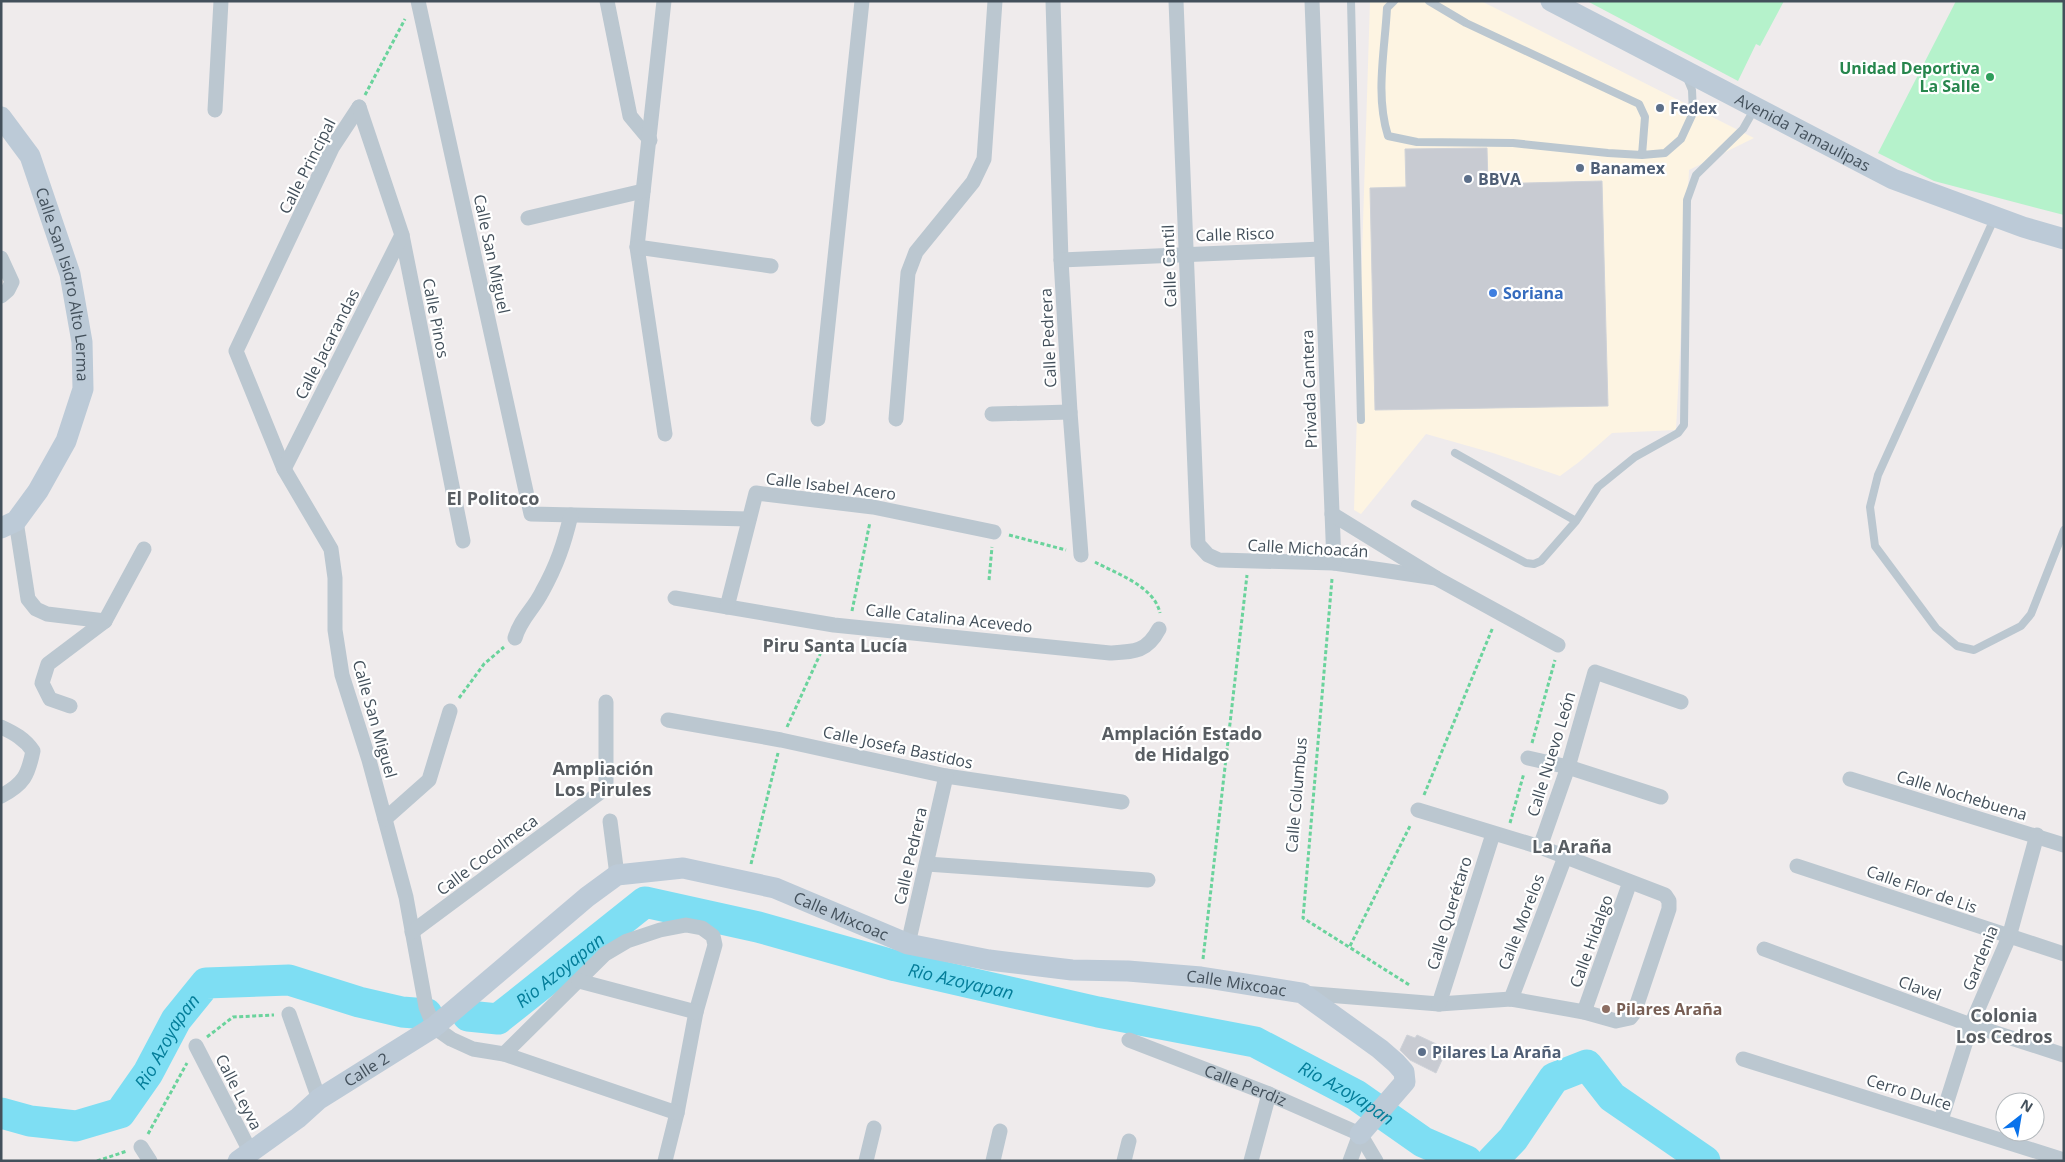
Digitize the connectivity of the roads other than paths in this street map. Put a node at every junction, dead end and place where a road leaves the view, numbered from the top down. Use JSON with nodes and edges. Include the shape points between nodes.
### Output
{"nodes":[{"id":1,"x":221,"y":1,"type":"edge"},
{"id":2,"x":418,"y":1,"type":"edge"},
{"id":3,"x":607,"y":1,"type":"edge"},
{"id":4,"x":664,"y":1,"type":"edge"},
{"id":5,"x":862,"y":1,"type":"edge"},
{"id":6,"x":995,"y":1,"type":"edge"},
{"id":7,"x":1053,"y":1,"type":"edge"},
{"id":8,"x":1176,"y":1,"type":"edge"},
{"id":9,"x":1312,"y":1,"type":"edge"},
{"id":10,"x":1351,"y":1,"type":"edge"},
{"id":11,"x":1394,"y":1,"type":"edge"},
{"id":12,"x":1429,"y":1,"type":"edge"},
{"id":13,"x":1551,"y":1,"type":"edge"},
{"id":14,"x":1685,"y":72,"type":"junction"},
{"id":15,"x":359,"y":107,"type":"joint"},
{"id":16,"x":1755,"y":108,"type":"junction"},
{"id":17,"x":215,"y":110,"type":"dead end"},
{"id":18,"x":1,"y":117,"type":"edge"},
{"id":19,"x":650,"y":140,"type":"junction"},
{"id":20,"x":1642,"y":155,"type":"junction"},
{"id":21,"x":643,"y":191,"type":"junction"},
{"id":22,"x":1995,"y":217,"type":"junction"},
{"id":23,"x":528,"y":218,"type":"dead end"},
{"id":24,"x":402,"y":236,"type":"junction"},
{"id":25,"x":2064,"y":239,"type":"edge"},
{"id":26,"x":637,"y":247,"type":"junction"},
{"id":27,"x":1321,"y":249,"type":"junction"},
{"id":28,"x":1186,"y":253,"type":"junction"},
{"id":29,"x":1,"y":258,"type":"edge"},
{"id":30,"x":1061,"y":260,"type":"junction"},
{"id":31,"x":771,"y":266,"type":"dead end"},
{"id":32,"x":1,"y":296,"type":"edge"},
{"id":33,"x":236,"y":351,"type":"joint"},
{"id":34,"x":1070,"y":412,"type":"junction"},
{"id":35,"x":992,"y":414,"type":"dead end"},
{"id":36,"x":818,"y":419,"type":"dead end"},
{"id":37,"x":896,"y":419,"type":"dead end"},
{"id":38,"x":1361,"y":420,"type":"dead end"},
{"id":39,"x":665,"y":434,"type":"dead end"},
{"id":40,"x":1455,"y":453,"type":"dead end"},
{"id":41,"x":284,"y":469,"type":"junction"},
{"id":42,"x":1415,"y":504,"type":"dead end"},
{"id":43,"x":1332,"y":514,"type":"junction"},
{"id":44,"x":571,"y":515,"type":"junction"},
{"id":45,"x":749,"y":519,"type":"junction"},
{"id":46,"x":1576,"y":521,"type":"junction"},
{"id":47,"x":9,"y":524,"type":"edge"},
{"id":48,"x":1197,"y":530,"type":"joint"},
{"id":49,"x":2064,"y":530,"type":"edge"},
{"id":50,"x":994,"y":532,"type":"road end"},
{"id":51,"x":463,"y":541,"type":"dead end"},
{"id":52,"x":144,"y":549,"type":"dead end"},
{"id":53,"x":1082,"y":555,"type":"road end"},
{"id":54,"x":1334,"y":563,"type":"junction"},
{"id":55,"x":1436,"y":578,"type":"junction"},
{"id":56,"x":675,"y":598,"type":"dead end"},
{"id":57,"x":727,"y":607,"type":"junction"},
{"id":58,"x":105,"y":621,"type":"junction"},
{"id":59,"x":1159,"y":629,"type":"road end"},
{"id":60,"x":515,"y":638,"type":"road end"},
{"id":61,"x":1558,"y":645,"type":"dead end"},
{"id":62,"x":606,"y":702,"type":"dead end"},
{"id":63,"x":1681,"y":702,"type":"dead end"},
{"id":64,"x":70,"y":706,"type":"dead end"},
{"id":65,"x":450,"y":711,"type":"road end"},
{"id":66,"x":668,"y":720,"type":"dead end"},
{"id":67,"x":1,"y":727,"type":"edge"},
{"id":68,"x":1528,"y":758,"type":"dead end"},
{"id":69,"x":1568,"y":767,"type":"junction"},
{"id":70,"x":946,"y":776,"type":"junction"},
{"id":71,"x":1850,"y":780,"type":"dead end"},
{"id":72,"x":1,"y":796,"type":"edge"},
{"id":73,"x":1661,"y":797,"type":"dead end"},
{"id":74,"x":1122,"y":802,"type":"dead end"},
{"id":75,"x":1418,"y":810,"type":"road end"},
{"id":76,"x":386,"y":819,"type":"junction"},
{"id":77,"x":610,"y":821,"type":"dead end"},
{"id":78,"x":1492,"y":834,"type":"junction"},
{"id":79,"x":2036,"y":835,"type":"junction"},
{"id":80,"x":2064,"y":844,"type":"edge"},
{"id":81,"x":1540,"y":847,"type":"junction"},
{"id":82,"x":1564,"y":858,"type":"junction"},
{"id":83,"x":927,"y":864,"type":"junction"},
{"id":84,"x":1797,"y":866,"type":"dead end"},
{"id":85,"x":617,"y":875,"type":"junction"},
{"id":86,"x":1148,"y":880,"type":"dead end"},
{"id":87,"x":1630,"y":882,"type":"junction"},
{"id":88,"x":412,"y":932,"type":"junction"},
{"id":89,"x":2009,"y":937,"type":"junction"},
{"id":90,"x":908,"y":944,"type":"junction"},
{"id":91,"x":1764,"y":949,"type":"dead end"},
{"id":92,"x":2064,"y":954,"type":"edge"},
{"id":93,"x":579,"y":981,"type":"junction"},
{"id":94,"x":1302,"y":993,"type":"junction"},
{"id":95,"x":1511,"y":999,"type":"junction"},
{"id":96,"x":1439,"y":1004,"type":"junction"},
{"id":97,"x":696,"y":1012,"type":"junction"},
{"id":98,"x":1584,"y":1012,"type":"junction"},
{"id":99,"x":289,"y":1014,"type":"road end"},
{"id":100,"x":1971,"y":1025,"type":"junction"},
{"id":101,"x":434,"y":1027,"type":"junction"},
{"id":102,"x":1129,"y":1040,"type":"dead end"},
{"id":103,"x":196,"y":1046,"type":"road end"},
{"id":104,"x":504,"y":1054,"type":"junction"},
{"id":105,"x":2064,"y":1055,"type":"edge"},
{"id":106,"x":1743,"y":1058,"type":"dead end"},
{"id":107,"x":1269,"y":1094,"type":"junction"},
{"id":108,"x":319,"y":1099,"type":"junction"},
{"id":109,"x":677,"y":1113,"type":"junction"},
{"id":110,"x":1941,"y":1120,"type":"junction"},
{"id":111,"x":874,"y":1128,"type":"dead end"},
{"id":112,"x":1000,"y":1132,"type":"dead end"},
{"id":113,"x":1360,"y":1134,"type":"junction"},
{"id":114,"x":1129,"y":1141,"type":"dead end"},
{"id":115,"x":141,"y":1147,"type":"road end"},
{"id":116,"x":245,"y":1157,"type":"edge"},
{"id":117,"x":2064,"y":1160,"type":"edge"},
{"id":118,"x":150,"y":1161,"type":"edge"},
{"id":119,"x":665,"y":1161,"type":"edge"},
{"id":120,"x":866,"y":1161,"type":"edge"},
{"id":121,"x":993,"y":1161,"type":"edge"},
{"id":122,"x":1124,"y":1161,"type":"edge"},
{"id":123,"x":1251,"y":1161,"type":"edge"},
{"id":124,"x":1350,"y":1161,"type":"edge"},
{"id":125,"x":1376,"y":1161,"type":"edge"}],
"edges":[{"from":1,"to":17,"type":"street"},
{"from":2,"to":44,"type":"street","name":"Calle San Miguel","via":[[531,514]]},
{"from":3,"to":19,"type":"street","via":[[630,116]]},
{"from":4,"to":19,"type":"street"},
{"from":5,"to":36,"type":"street"},
{"from":6,"to":37,"type":"street","via":[[984,159],[973,182],[916,252],[908,273]]},
{"from":7,"to":30,"type":"street","name":"Calle Pedrera"},
{"from":8,"to":28,"type":"street","name":"Calle Cantil"},
{"from":9,"to":27,"type":"street","name":"Privada Cantera"},
{"from":10,"to":38,"type":"lane"},
{"from":11,"to":20,"type":"lane","via":[[1387,8],[1381,100],[1388,136],[1417,142],[1513,143]]},
{"from":12,"to":20,"type":"lane","via":[[1466,23],[1639,104],[1645,117]]},
{"from":13,"to":14,"type":"street","name":"Avenida Tamaulipas"},
{"from":14,"to":16,"type":"street","name":"Avenida Tamaulipas"},
{"from":14,"to":20,"type":"lane","via":[[1692,90],[1693,112],[1681,139],[1665,153]]},
{"from":15,"to":24,"type":"street","name":"Calle Pinos"},
{"from":15,"to":33,"type":"street","name":"Calle Principal","via":[[332,148]]},
{"from":16,"to":22,"type":"street","name":"Avenida Tamaulipas","via":[[1893,179]]},
{"from":16,"to":46,"type":"lane","via":[[1743,129],[1696,175],[1687,200],[1684,425],[1678,433],[1636,457],[1598,487]]},
{"from":18,"to":47,"type":"street","name":"Calle San Isidro Alto Lerma","via":[[30,156],[70,274],[82,342],[83,389],[66,441],[38,492]]},
{"from":19,"to":21,"type":"street"},
{"from":21,"to":23,"type":"street"},
{"from":21,"to":26,"type":"street"},
{"from":22,"to":25,"type":"street","name":"Avenida Tamaulipas"},
{"from":22,"to":49,"type":"lane","via":[[1878,475],[1870,507],[1875,546],[1936,628],[1957,646],[1974,650],[2020,626],[2031,614]]},
{"from":24,"to":41,"type":"street","name":"Calle Jacarandas"},
{"from":24,"to":51,"type":"street","name":"Calle Pinos"},
{"from":26,"to":31,"type":"street"},
{"from":26,"to":39,"type":"street"},
{"from":27,"to":28,"type":"street","name":"Calle Risco"},
{"from":27,"to":43,"type":"street","name":"Privada Cantera"},
{"from":28,"to":30,"type":"street","name":"Calle Risco"},
{"from":28,"to":48,"type":"street","name":"Calle Cantil"},
{"from":29,"to":32,"type":"street","via":[[12,282]]},
{"from":30,"to":34,"type":"street","name":"Calle Pedrera"},
{"from":33,"to":41,"type":"street","name":"Calle San Miguel"},
{"from":34,"to":35,"type":"street"},
{"from":34,"to":53,"type":"street","name":"Calle Pedrera"},
{"from":40,"to":46,"type":"lane"},
{"from":41,"to":76,"type":"street","name":"Calle San Miguel","via":[[331,549],[342,675]]},
{"from":42,"to":46,"type":"lane","via":[[1526,563],[1534,564],[1541,561]]},
{"from":43,"to":54,"type":"street"},
{"from":43,"to":55,"type":"street"},
{"from":44,"to":45,"type":"street"},
{"from":44,"to":60,"type":"street","via":[[561,555],[541,594],[519,624]]},
{"from":45,"to":50,"type":"street","name":"Calle Isabel Acero","via":[[756,493],[874,507]]},
{"from":45,"to":57,"type":"street"},
{"from":47,"to":58,"type":"street","via":[[28,599],[36,609],[47,614]]},
{"from":48,"to":54,"type":"street","name":"Calle Michoacán","via":[[1198,544],[1208,555],[1219,560]]},
{"from":52,"to":58,"type":"street"},
{"from":54,"to":55,"type":"street","name":"Calle Michoacán"},
{"from":55,"to":61,"type":"street"},
{"from":56,"to":57,"type":"street","name":"Calle Catalina Acevedo"},
{"from":57,"to":59,"type":"street","name":"Calle Catalina Acevedo","via":[[841,625],[1110,653],[1140,650],[1152,642]]},
{"from":58,"to":64,"type":"street","via":[[48,664],[42,683],[50,699]]},
{"from":62,"to":88,"type":"street","name":"Calle Cocolmeca","via":[[606,788]]},
{"from":63,"to":69,"type":"street","name":"Calle Nuevo León","via":[[1595,672]]},
{"from":65,"to":76,"type":"street","name":"Calle San Miguel","via":[[428,780]]},
{"from":66,"to":70,"type":"street","name":"Calle Josefa Bastidos","via":[[781,740]]},
{"from":67,"to":72,"type":"street","via":[[28,742],[33,751],[24,781]]},
{"from":68,"to":69,"type":"street"},
{"from":69,"to":73,"type":"street"},
{"from":69,"to":81,"type":"street","name":"Calle Nuevo León"},
{"from":70,"to":74,"type":"street","name":"Calle Josefa Bastidos"},
{"from":70,"to":83,"type":"street","name":"Calle Pedrera"},
{"from":71,"to":79,"type":"street","name":"Calle Nochebuena"},
{"from":75,"to":78,"type":"street"},
{"from":76,"to":88,"type":"street","name":"Calle San Miguel"},
{"from":77,"to":85,"type":"street"},
{"from":78,"to":81,"type":"street"},
{"from":78,"to":96,"type":"street","name":"Calle Querétaro"},
{"from":79,"to":80,"type":"street","name":"Calle Nochebuena"},
{"from":79,"to":89,"type":"street","name":"Gardenia"},
{"from":81,"to":82,"type":"street"},
{"from":82,"to":87,"type":"street"},
{"from":82,"to":95,"type":"street","name":"Calle Morelos"},
{"from":83,"to":86,"type":"street"},
{"from":83,"to":90,"type":"street","name":"Calle Pedrera"},
{"from":84,"to":89,"type":"street","name":"Calle Flor de Lis"},
{"from":85,"to":90,"type":"street","name":"Calle Mixcoac","via":[[683,868],[775,888]]},
{"from":85,"to":101,"type":"street"},
{"from":87,"to":98,"type":"street","name":"Calle Hidalgo"},
{"from":87,"to":98,"type":"street","via":[[1661,892],[1669,901],[1637,1003],[1630,1018],[1616,1021]]},
{"from":88,"to":101,"type":"street","name":"Calle San Miguel","via":[[426,1007]]},
{"from":89,"to":92,"type":"street","name":"Calle Flor de Lis"},
{"from":89,"to":100,"type":"street","name":"Gardenia"},
{"from":90,"to":94,"type":"street","name":"Calle Mixcoac","via":[[988,960],[1072,970],[1201,977]]},
{"from":91,"to":100,"type":"street","name":"Clavel"},
{"from":93,"to":97,"type":"street"},
{"from":93,"to":97,"type":"street","via":[[605,954],[627,941],[686,925],[702,928],[713,936],[715,945]]},
{"from":93,"to":104,"type":"street"},
{"from":94,"to":96,"type":"street"},
{"from":94,"to":113,"type":"street","via":[[1380,1049],[1404,1072],[1405,1082],[1400,1090]]},
{"from":95,"to":96,"type":"street"},
{"from":95,"to":98,"type":"street"},
{"from":97,"to":109,"type":"street"},
{"from":99,"to":108,"type":"street"},
{"from":100,"to":105,"type":"street","name":"Clavel"},
{"from":100,"to":110,"type":"street","name":"Gardenia"},
{"from":101,"to":104,"type":"street","via":[[451,1040],[473,1049]]},
{"from":101,"to":108,"type":"street","name":"Calle 2"},
{"from":102,"to":107,"type":"street","name":"Calle Perdiz"},
{"from":103,"to":116,"type":"street","name":"Calle Leyva"},
{"from":104,"to":109,"type":"street"},
{"from":106,"to":110,"type":"street","name":"Cerro Dulce"},
{"from":107,"to":113,"type":"street","name":"Calle Perdiz"},
{"from":107,"to":123,"type":"street"},
{"from":108,"to":116,"type":"street","name":"Calle 2"},
{"from":109,"to":119,"type":"street"},
{"from":110,"to":117,"type":"street","name":"Cerro Dulce"},
{"from":111,"to":120,"type":"street"},
{"from":112,"to":121,"type":"street"},
{"from":113,"to":124,"type":"street"},
{"from":113,"to":125,"type":"street"},
{"from":114,"to":122,"type":"street"},
{"from":115,"to":118,"type":"street"}]}
